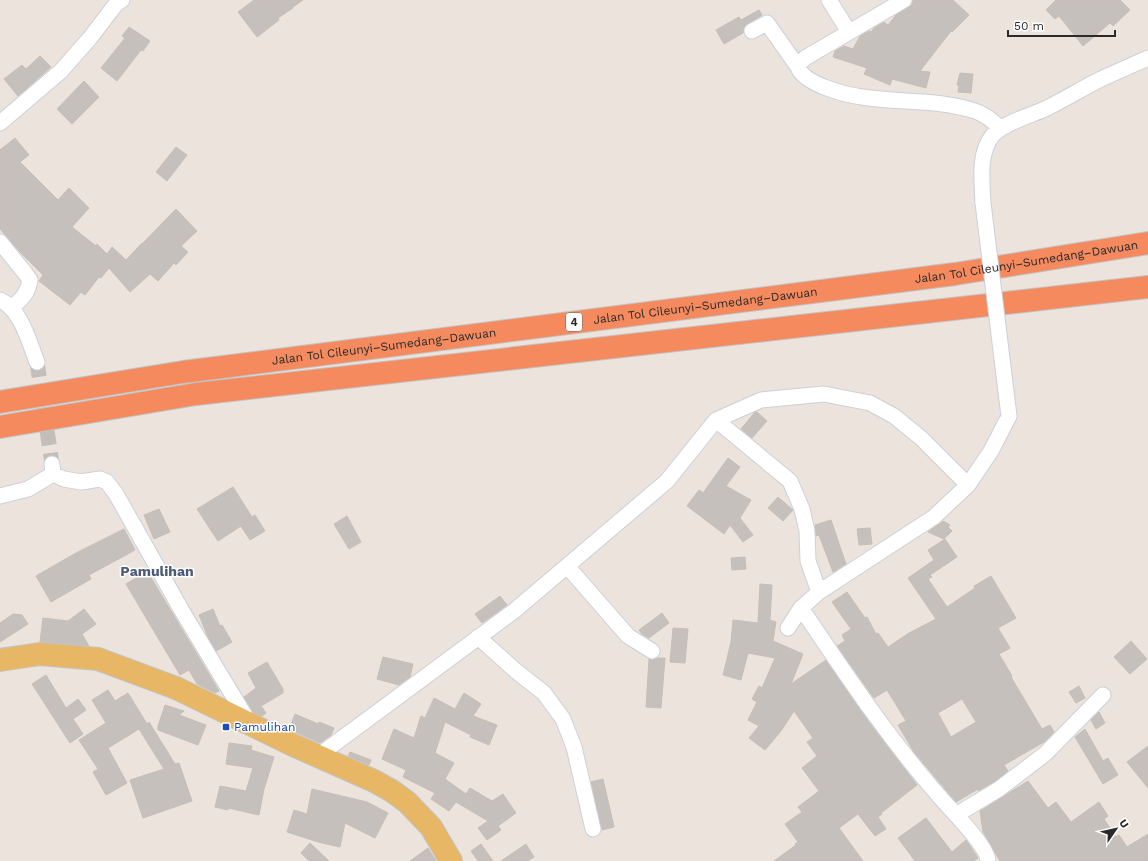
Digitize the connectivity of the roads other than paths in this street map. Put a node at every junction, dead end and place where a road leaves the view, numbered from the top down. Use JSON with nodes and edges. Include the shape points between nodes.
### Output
{"nodes":[{"id":1,"x":829,"y":0,"type":"edge"},
{"id":2,"x":904,"y":0,"type":"edge"},
{"id":3,"x":117,"y":1,"type":"edge"},
{"id":4,"x":752,"y":31,"type":"dead end"},
{"id":5,"x":849,"y":32,"type":"junction"},
{"id":6,"x":1148,"y":58,"type":"edge"},
{"id":7,"x":798,"y":67,"type":"junction"},
{"id":8,"x":0,"y":123,"type":"edge"},
{"id":9,"x":1000,"y":128,"type":"junction"},
{"id":10,"x":0,"y":242,"type":"edge"},
{"id":11,"x":1148,"y":243,"type":"edge"},
{"id":12,"x":1148,"y":287,"type":"edge"},
{"id":13,"x":6,"y":304,"type":"edge"},
{"id":14,"x":37,"y":362,"type":"tunnel mouth"},
{"id":15,"x":0,"y":402,"type":"edge"},
{"id":16,"x":716,"y":420,"type":"junction"},
{"id":17,"x":0,"y":427,"type":"edge"},
{"id":18,"x":968,"y":485,"type":"junction"},
{"id":19,"x":0,"y":496,"type":"edge"},
{"id":20,"x":567,"y":566,"type":"junction"},
{"id":21,"x":819,"y":592,"type":"junction"},
{"id":22,"x":801,"y":608,"type":"junction"},
{"id":23,"x":788,"y":628,"type":"dead end"},
{"id":24,"x":478,"y":637,"type":"junction"},
{"id":25,"x":652,"y":651,"type":"dead end"},
{"id":26,"x":0,"y":660,"type":"edge"},
{"id":27,"x":1103,"y":695,"type":"dead end"},
{"id":28,"x":250,"y":724,"type":"junction"},
{"id":29,"x":318,"y":756,"type":"junction"},
{"id":30,"x":956,"y":815,"type":"junction"},
{"id":31,"x":592,"y":829,"type":"dead end"},
{"id":32,"x":451,"y":861,"type":"edge"},
{"id":33,"x":988,"y":861,"type":"edge"}],
"edges":[{"from":1,"to":5,"type":"street"},
{"from":2,"to":5,"type":"street"},
{"from":3,"to":8,"type":"street","via":[[90,38],[61,71]]},
{"from":4,"to":7,"type":"street","via":[[767,23]]},
{"from":5,"to":7,"type":"street","via":[[805,58]]},
{"from":6,"to":9,"type":"street"},
{"from":7,"to":9,"type":"street","via":[[799,71],[811,80],[839,92],[863,98],[957,106],[977,111]]},
{"from":9,"to":18,"type":"street","bridge":true,"via":[[986,148],[981,176],[1009,416],[991,451]]},
{"from":10,"to":13,"type":"street","via":[[30,280],[22,300]]},
{"from":11,"to":15,"type":"highway","name":"Jalan Tol Cileunyi–Sumedang–Dawuan","number":"4","via":[[954,274],[183,372]]},
{"from":12,"to":17,"type":"highway","name":"Jalan Tol Cileunyi–Sumedang–Dawuan","via":[[196,394]]},
{"from":13,"to":14,"type":"street","via":[[19,318]]},
{"from":16,"to":18,"type":"street","via":[[761,400],[824,394],[870,403],[894,416],[921,438]]},
{"from":16,"to":20,"type":"street","via":[[667,481]]},
{"from":16,"to":21,"type":"street","via":[[790,481],[802,509],[807,531],[808,561]]},
{"from":18,"to":21,"type":"street","via":[[934,517]]},
{"from":19,"to":28,"type":"street","via":[[28,489],[52,469],[64,479],[81,482],[100,479],[107,482]]},
{"from":20,"to":24,"type":"street","via":[[514,611]]},
{"from":20,"to":25,"type":"street","via":[[628,636]]},
{"from":21,"to":22,"type":"street"},
{"from":22,"to":23,"type":"street"},
{"from":22,"to":30,"type":"street","via":[[864,701]]},
{"from":24,"to":29,"type":"street"},
{"from":24,"to":31,"type":"street","via":[[544,693],[563,719],[574,747]]},
{"from":26,"to":28,"type":"main road","via":[[40,654],[98,660],[176,688]]},
{"from":27,"to":30,"type":"street","via":[[1045,754],[999,789]]},
{"from":28,"to":29,"type":"main road"},
{"from":29,"to":32,"type":"main road","via":[[374,781],[407,802],[431,827]]},
{"from":30,"to":33,"type":"street","via":[[982,846]]}]}
